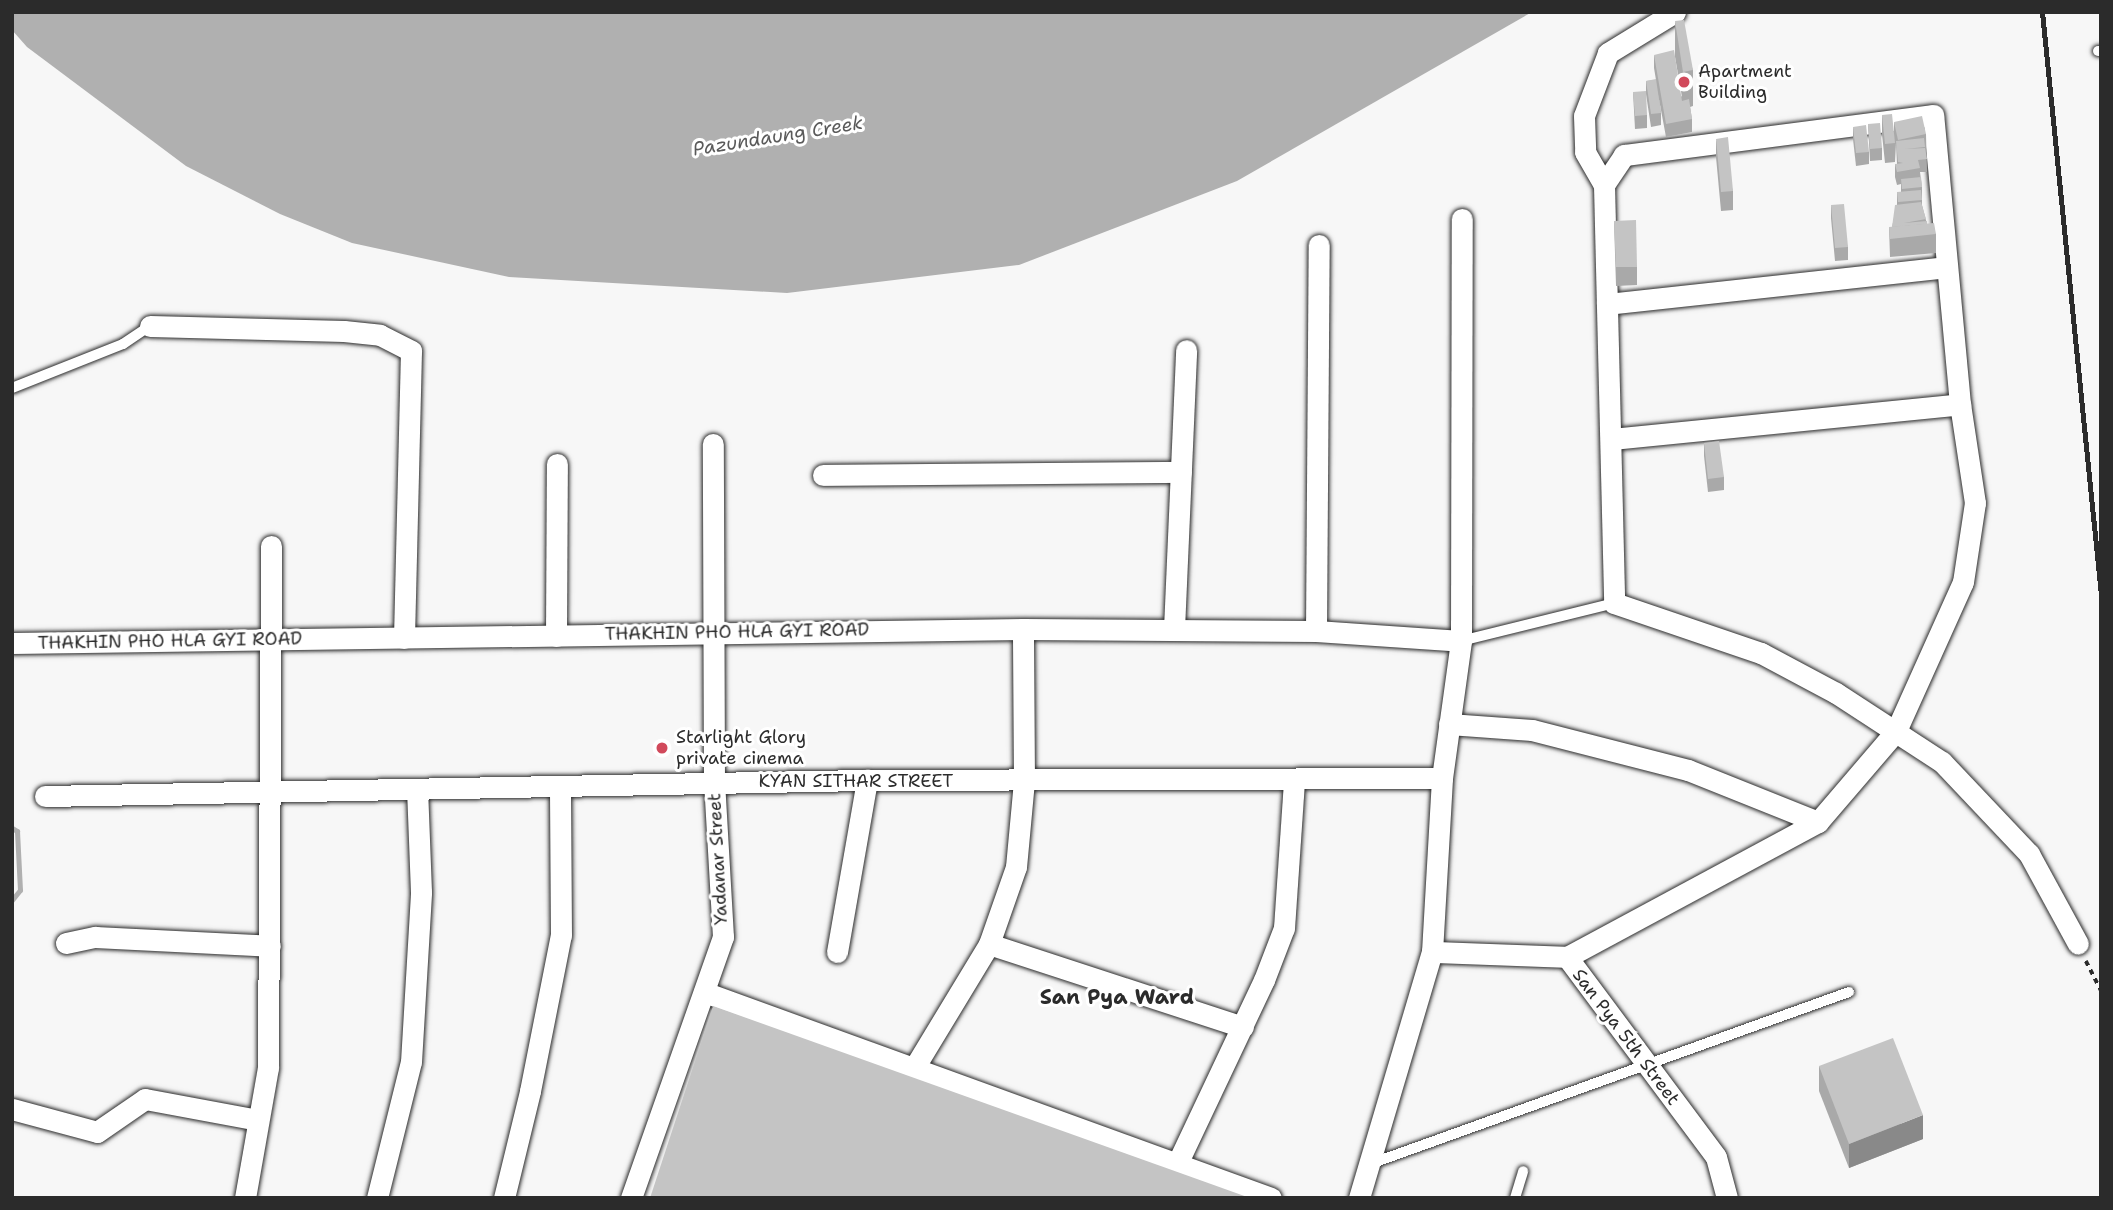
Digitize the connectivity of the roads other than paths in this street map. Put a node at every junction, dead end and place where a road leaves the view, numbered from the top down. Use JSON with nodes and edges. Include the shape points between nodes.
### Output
{"nodes":[{"id":1,"x":1675,"y":12,"type":"edge"},
{"id":2,"x":1604,"y":185,"type":"junction"},
{"id":3,"x":1462,"y":219,"type":"dead end"},
{"id":4,"x":1319,"y":245,"type":"dead end"},
{"id":5,"x":1945,"y":267,"type":"junction"},
{"id":6,"x":1607,"y":304,"type":"junction"},
{"id":7,"x":150,"y":326,"type":"joint"},
{"id":8,"x":1186,"y":350,"type":"dead end"},
{"id":9,"x":12,"y":388,"type":"edge"},
{"id":10,"x":1960,"y":404,"type":"junction"},
{"id":11,"x":1612,"y":439,"type":"junction"},
{"id":12,"x":713,"y":444,"type":"dead end"},
{"id":13,"x":557,"y":464,"type":"dead end"},
{"id":14,"x":1181,"y":472,"type":"junction"},
{"id":15,"x":823,"y":475,"type":"dead end"},
{"id":16,"x":271,"y":546,"type":"dead end"},
{"id":17,"x":1614,"y":603,"type":"junction"},
{"id":18,"x":1023,"y":629,"type":"junction"},
{"id":19,"x":1174,"y":629,"type":"junction"},
{"id":20,"x":713,"y":631,"type":"junction"},
{"id":21,"x":1316,"y":631,"type":"junction"},
{"id":22,"x":556,"y":636,"type":"junction"},
{"id":23,"x":404,"y":638,"type":"junction"},
{"id":24,"x":268,"y":639,"type":"junction"},
{"id":25,"x":1461,"y":640,"type":"junction"},
{"id":26,"x":12,"y":643,"type":"edge"},
{"id":27,"x":1449,"y":724,"type":"junction"},
{"id":28,"x":1896,"y":731,"type":"junction"},
{"id":29,"x":1441,"y":778,"type":"junction"},
{"id":30,"x":867,"y":780,"type":"junction"},
{"id":31,"x":1024,"y":781,"type":"junction"},
{"id":32,"x":1294,"y":781,"type":"junction"},
{"id":33,"x":714,"y":782,"type":"junction"},
{"id":34,"x":560,"y":788,"type":"junction"},
{"id":35,"x":417,"y":789,"type":"junction"},
{"id":36,"x":271,"y":792,"type":"junction"},
{"id":37,"x":45,"y":796,"type":"dead end"},
{"id":38,"x":1818,"y":822,"type":"junction"},
{"id":39,"x":66,"y":943,"type":"dead end"},
{"id":40,"x":989,"y":944,"type":"junction"},
{"id":41,"x":2078,"y":944,"type":"road end"},
{"id":42,"x":270,"y":946,"type":"junction"},
{"id":43,"x":838,"y":952,"type":"dead end"},
{"id":44,"x":1432,"y":952,"type":"junction"},
{"id":45,"x":1567,"y":957,"type":"junction"},
{"id":46,"x":704,"y":992,"type":"junction"},
{"id":47,"x":1849,"y":992,"type":"dead end"},
{"id":48,"x":1243,"y":1027,"type":"junction"},
{"id":49,"x":1647,"y":1066,"type":"junction"},
{"id":50,"x":914,"y":1068,"type":"junction"},
{"id":51,"x":12,"y":1109,"type":"edge"},
{"id":52,"x":258,"y":1120,"type":"junction"},
{"id":53,"x":1177,"y":1164,"type":"junction"},
{"id":54,"x":1370,"y":1164,"type":"junction"},
{"id":55,"x":1523,"y":1171,"type":"dead end"},
{"id":56,"x":245,"y":1198,"type":"edge"},
{"id":57,"x":377,"y":1198,"type":"edge"},
{"id":58,"x":504,"y":1198,"type":"edge"},
{"id":59,"x":631,"y":1198,"type":"edge"},
{"id":60,"x":1271,"y":1198,"type":"edge"},
{"id":61,"x":1359,"y":1198,"type":"edge"},
{"id":62,"x":1516,"y":1198,"type":"edge"},
{"id":63,"x":1727,"y":1198,"type":"edge"}],
"edges":[{"from":1,"to":2,"type":"street","via":[[1608,53],[1584,116],[1585,152]]},
{"from":2,"to":5,"type":"street","via":[[1623,155],[1933,115]]},
{"from":2,"to":6,"type":"street"},
{"from":3,"to":25,"type":"street"},
{"from":4,"to":21,"type":"street"},
{"from":5,"to":6,"type":"street"},
{"from":5,"to":10,"type":"street"},
{"from":6,"to":11,"type":"street"},
{"from":7,"to":9,"type":"lane","via":[[123,344]]},
{"from":7,"to":23,"type":"street","via":[[344,331],[380,335],[411,351]]},
{"from":8,"to":14,"type":"street"},
{"from":10,"to":11,"type":"street"},
{"from":10,"to":28,"type":"street","via":[[1975,503],[1963,582]]},
{"from":11,"to":17,"type":"street"},
{"from":12,"to":20,"type":"street","name":"Yadanar Street"},
{"from":13,"to":22,"type":"street"},
{"from":14,"to":15,"type":"street"},
{"from":14,"to":19,"type":"street"},
{"from":16,"to":24,"type":"street"},
{"from":17,"to":25,"type":"lane"},
{"from":17,"to":28,"type":"street","via":[[1761,653]]},
{"from":18,"to":19,"type":"street","name":"THAKHIN PHO HLA GYI ROAD"},
{"from":18,"to":20,"type":"street","name":"THAKHIN PHO HLA GYI ROAD"},
{"from":18,"to":31,"type":"street"},
{"from":19,"to":21,"type":"street","name":"THAKHIN PHO HLA GYI ROAD"},
{"from":20,"to":22,"type":"street","name":"THAKHIN PHO HLA GYI ROAD"},
{"from":20,"to":33,"type":"street","name":"Yadanar Street"},
{"from":21,"to":25,"type":"street","name":"THAKHIN PHO HLA GYI ROAD"},
{"from":22,"to":23,"type":"street","name":"THAKHIN PHO HLA GYI ROAD"},
{"from":23,"to":24,"type":"street","name":"THAKHIN PHO HLA GYI ROAD"},
{"from":24,"to":26,"type":"street","name":"THAKHIN PHO HLA GYI ROAD"},
{"from":24,"to":36,"type":"street"},
{"from":25,"to":27,"type":"street"},
{"from":27,"to":29,"type":"street"},
{"from":27,"to":38,"type":"street","via":[[1509,726],[1661,762]]},
{"from":28,"to":38,"type":"street"},
{"from":28,"to":41,"type":"street","via":[[1942,762],[2029,854]]},
{"from":29,"to":32,"type":"street","name":"KYAN SITHAR STREET"},
{"from":29,"to":44,"type":"street"},
{"from":30,"to":31,"type":"street","name":"KYAN SITHAR STREET"},
{"from":30,"to":33,"type":"street","name":"KYAN SITHAR STREET"},
{"from":30,"to":43,"type":"street"},
{"from":31,"to":32,"type":"street","name":"KYAN SITHAR STREET"},
{"from":31,"to":40,"type":"street","via":[[1016,867]]},
{"from":32,"to":48,"type":"street","via":[[1284,928]]},
{"from":33,"to":34,"type":"street","name":"KYAN SITHAR STREET"},
{"from":33,"to":46,"type":"street","name":"Yadanar Street","via":[[723,937]]},
{"from":34,"to":35,"type":"street","name":"KYAN SITHAR STREET"},
{"from":34,"to":58,"type":"street","via":[[561,935]]},
{"from":35,"to":36,"type":"street","name":"KYAN SITHAR STREET"},
{"from":35,"to":57,"type":"street","via":[[421,892],[411,1062]]},
{"from":36,"to":37,"type":"street","name":"KYAN SITHAR STREET"},
{"from":36,"to":42,"type":"street"},
{"from":38,"to":45,"type":"street"},
{"from":39,"to":42,"type":"street","via":[[95,937]]},
{"from":40,"to":48,"type":"street"},
{"from":40,"to":50,"type":"street"},
{"from":42,"to":52,"type":"street","via":[[268,1068]]},
{"from":44,"to":45,"type":"street","name":"San Pya 5th Street"},
{"from":44,"to":54,"type":"street"},
{"from":45,"to":49,"type":"street","name":"San Pya 5th Street"},
{"from":46,"to":50,"type":"street"},
{"from":46,"to":59,"type":"street","name":"Yadanar Street"},
{"from":47,"to":49,"type":"lane"},
{"from":48,"to":53,"type":"street"},
{"from":49,"to":54,"type":"lane"},
{"from":49,"to":63,"type":"street","name":"San Pya 5th Street","via":[[1716,1157]]},
{"from":50,"to":53,"type":"street"},
{"from":51,"to":52,"type":"street","via":[[97,1132],[145,1099]]},
{"from":52,"to":56,"type":"street"},
{"from":53,"to":60,"type":"street"},
{"from":54,"to":61,"type":"street"},
{"from":55,"to":62,"type":"lane"}]}
